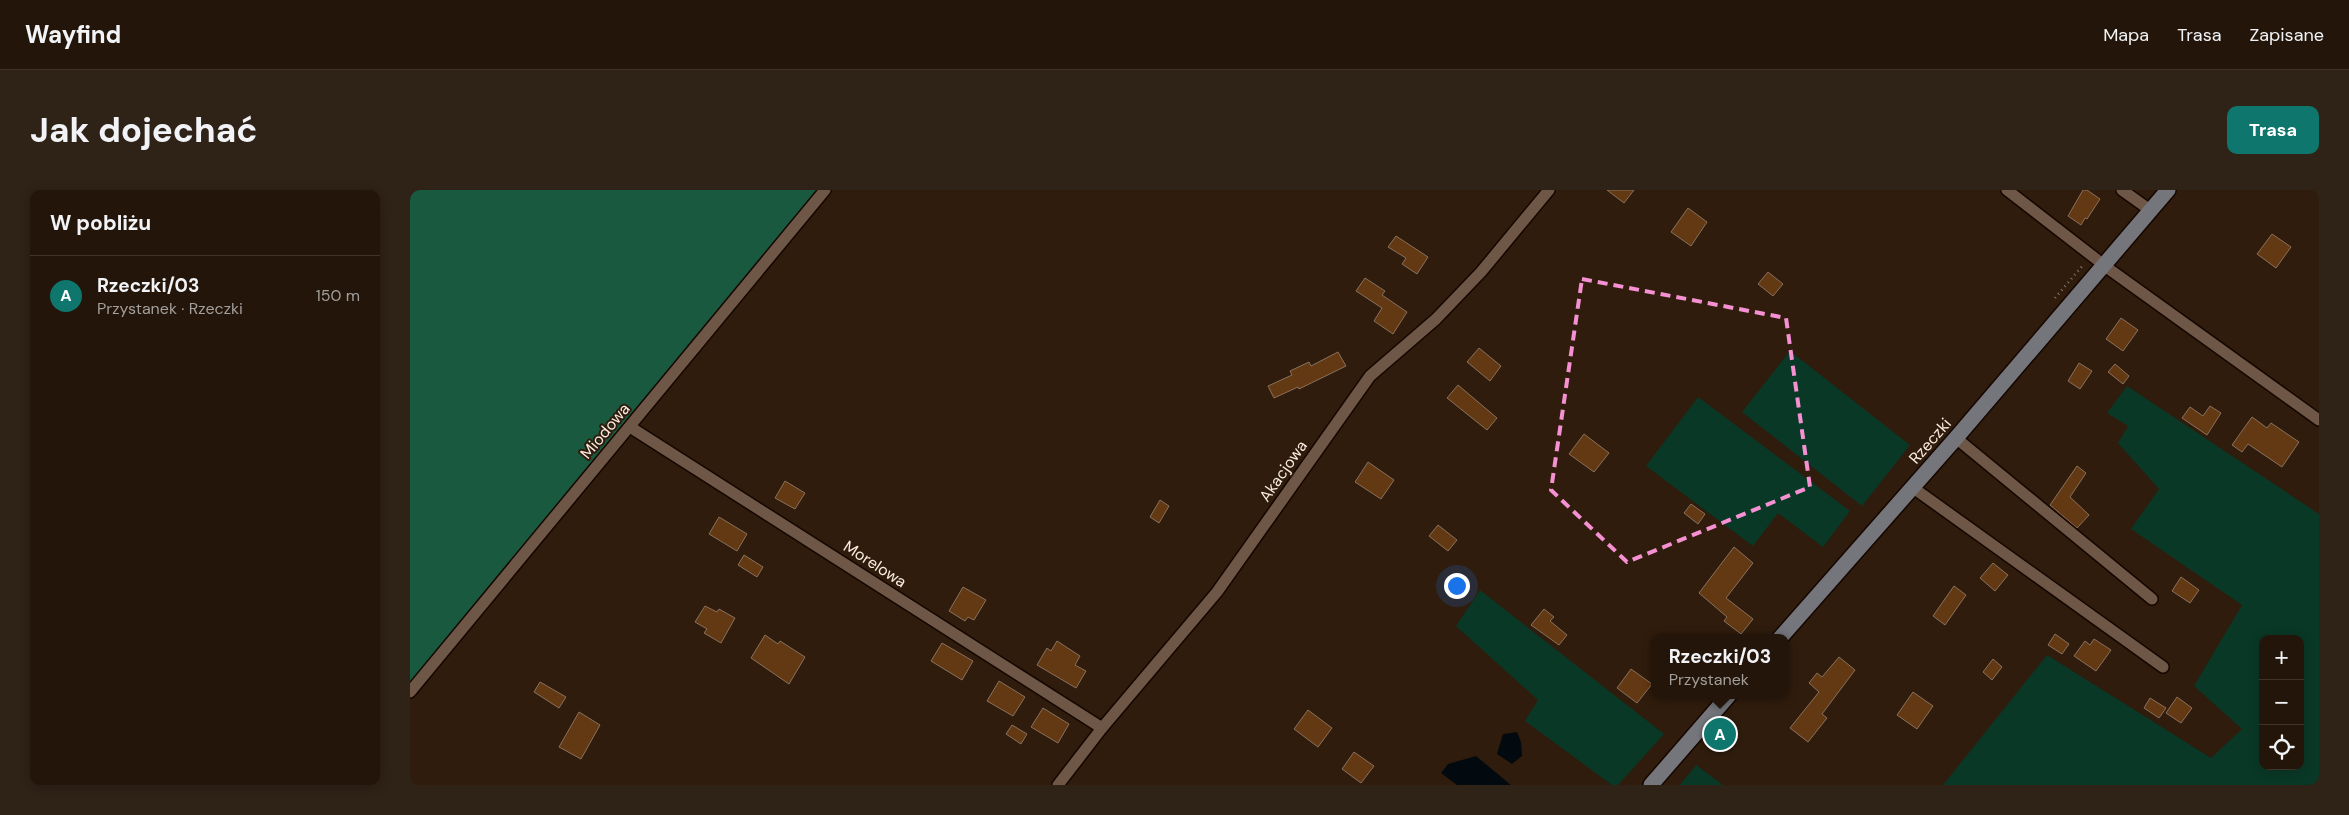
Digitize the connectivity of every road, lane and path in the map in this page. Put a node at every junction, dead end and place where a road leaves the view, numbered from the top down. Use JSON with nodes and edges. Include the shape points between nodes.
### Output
{"nodes":[{"id":1,"x":825,"y":190,"type":"edge"},
{"id":2,"x":1549,"y":190,"type":"edge"},
{"id":3,"x":2007,"y":190,"type":"edge"},
{"id":4,"x":2122,"y":190,"type":"edge"},
{"id":5,"x":2168,"y":190,"type":"edge"},
{"id":6,"x":2150,"y":210,"type":"junction"},
{"id":7,"x":2104,"y":264,"type":"junction"},
{"id":8,"x":2319,"y":420,"type":"edge"},
{"id":9,"x":630,"y":427,"type":"junction"},
{"id":10,"x":1956,"y":438,"type":"junction"},
{"id":11,"x":1912,"y":488,"type":"junction"},
{"id":12,"x":2152,"y":599,"type":"dead end"},
{"id":13,"x":1784,"y":634,"type":"edge"},
{"id":14,"x":2163,"y":667,"type":"dead end"},
{"id":15,"x":410,"y":692,"type":"edge"},
{"id":16,"x":1726,"y":699,"type":"edge"},
{"id":17,"x":1102,"y":728,"type":"junction"},
{"id":18,"x":1058,"y":785,"type":"edge"},
{"id":19,"x":1651,"y":785,"type":"edge"}],
"edges":[{"from":1,"to":9,"type":"street","name":"Miodowa"},
{"from":2,"to":17,"type":"street","name":"Akacjowa","via":[[1481,272],[1436,319],[1370,376],[1217,592]]},
{"from":3,"to":7,"type":"street"},
{"from":4,"to":6,"type":"street"},
{"from":5,"to":6,"type":"main road","name":"Rzeczki"},
{"from":6,"to":7,"type":"main road","name":"Rzeczki"},
{"from":7,"to":8,"type":"street"},
{"from":7,"to":10,"type":"main road","name":"Rzeczki"},
{"from":9,"to":15,"type":"street","name":"Miodowa"},
{"from":9,"to":17,"type":"street","name":"Morelowa"},
{"from":10,"to":11,"type":"main road","name":"Rzeczki"},
{"from":10,"to":12,"type":"street"},
{"from":11,"to":13,"type":"main road","name":"Rzeczki"},
{"from":11,"to":14,"type":"street"},
{"from":16,"to":19,"type":"main road"},
{"from":17,"to":18,"type":"street","name":"Akacjowa"}]}
